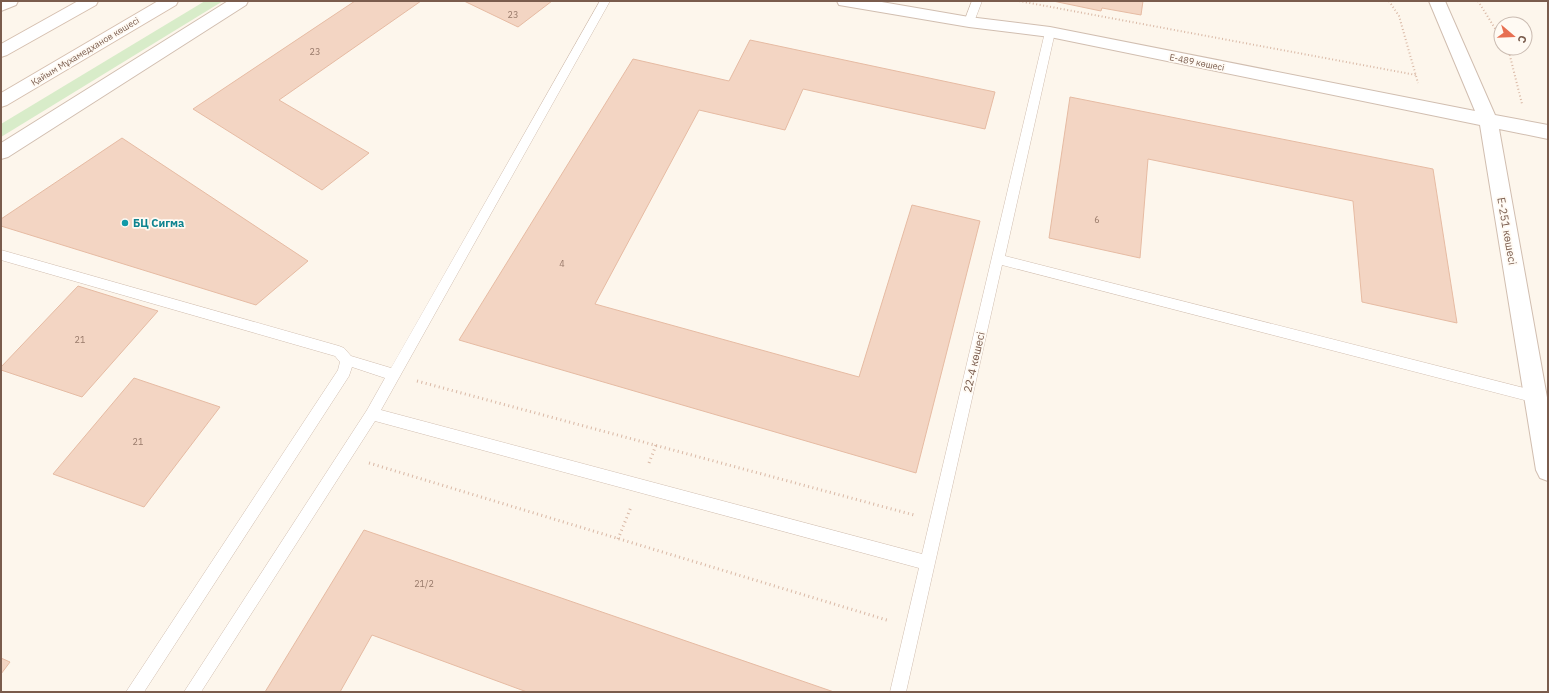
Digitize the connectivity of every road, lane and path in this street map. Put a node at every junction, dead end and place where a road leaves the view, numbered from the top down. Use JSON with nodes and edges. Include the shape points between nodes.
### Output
{"nodes":[{"id":1,"x":10,"y":1,"type":"edge"},
{"id":2,"x":90,"y":1,"type":"edge"},
{"id":3,"x":170,"y":1,"type":"edge"},
{"id":4,"x":240,"y":1,"type":"edge"},
{"id":5,"x":605,"y":1,"type":"edge"},
{"id":6,"x":845,"y":1,"type":"edge"},
{"id":7,"x":977,"y":1,"type":"edge"},
{"id":8,"x":1020,"y":1,"type":"edge"},
{"id":9,"x":1389,"y":1,"type":"edge"},
{"id":10,"x":1437,"y":1,"type":"edge"},
{"id":11,"x":1478,"y":1,"type":"edge"},
{"id":12,"x":1,"y":6,"type":"edge"},
{"id":13,"x":969,"y":22,"type":"junction"},
{"id":14,"x":1493,"y":25,"type":"edge"},
{"id":15,"x":1050,"y":32,"type":"junction"},
{"id":16,"x":1,"y":51,"type":"edge"},
{"id":17,"x":1510,"y":56,"type":"edge"},
{"id":18,"x":1416,"y":75,"type":"junction"},
{"id":19,"x":1,"y":101,"type":"edge"},
{"id":20,"x":1427,"y":108,"type":"junction"},
{"id":21,"x":1488,"y":120,"type":"junction"},
{"id":22,"x":1528,"y":128,"type":"junction"},
{"id":23,"x":1548,"y":132,"type":"edge"},
{"id":24,"x":1,"y":152,"type":"edge"},
{"id":25,"x":1,"y":255,"type":"edge"},
{"id":26,"x":998,"y":259,"type":"junction"},
{"id":27,"x":347,"y":360,"type":"junction"},
{"id":28,"x":395,"y":375,"type":"junction"},
{"id":29,"x":1536,"y":397,"type":"junction"},
{"id":30,"x":372,"y":414,"type":"junction"},
{"id":31,"x":345,"y":456,"type":"junction"},
{"id":32,"x":1548,"y":470,"type":"edge"},
{"id":33,"x":938,"y":521,"type":"junction"},
{"id":34,"x":928,"y":563,"type":"junction"},
{"id":35,"x":913,"y":627,"type":"junction"},
{"id":36,"x":134,"y":692,"type":"edge"},
{"id":37,"x":192,"y":692,"type":"edge"},
{"id":38,"x":898,"y":692,"type":"edge"}],
"edges":[{"from":1,"to":12,"type":"street"},
{"from":2,"to":16,"type":"street"},
{"from":3,"to":19,"type":"street","name":"Қайым Мұхамедханов көшесі"},
{"from":4,"to":24,"type":"street"},
{"from":5,"to":28,"type":"lane"},
{"from":6,"to":13,"type":"street","name":"Е-489 көшесі"},
{"from":7,"to":13,"type":"lane"},
{"from":8,"to":18,"type":"path"},
{"from":9,"to":18,"type":"path","via":[[1399,16]]},
{"from":10,"to":21,"type":"street","name":"Е-251 көшесі"},
{"from":11,"to":14,"type":"path"},
{"from":13,"to":15,"type":"street","name":"Е-489 көшесі"},
{"from":15,"to":20,"type":"street","name":"Е-489 көшесі"},
{"from":15,"to":26,"type":"lane","name":"22-4 көшесі"},
{"from":17,"to":22,"type":"path"},
{"from":18,"to":20,"type":"path"},
{"from":20,"to":21,"type":"street","name":"Е-489 көшесі"},
{"from":21,"to":22,"type":"street","name":"Е-489 көшесі"},
{"from":21,"to":29,"type":"street","name":"Е-251 көшесі"},
{"from":22,"to":23,"type":"street","name":"Е-489 көшесі"},
{"from":25,"to":27,"type":"lane","via":[[339,352]]},
{"from":26,"to":29,"type":"lane"},
{"from":26,"to":33,"type":"lane","name":"22-4 көшесі"},
{"from":27,"to":28,"type":"lane"},
{"from":27,"to":36,"type":"lane","via":[[344,372]]},
{"from":28,"to":30,"type":"lane"},
{"from":28,"to":33,"type":"path"},
{"from":29,"to":32,"type":"street","name":"Е-251 көшесі"},
{"from":30,"to":31,"type":"lane"},
{"from":30,"to":34,"type":"lane"},
{"from":31,"to":35,"type":"path"},
{"from":31,"to":37,"type":"lane"},
{"from":33,"to":34,"type":"lane","name":"22-4 көшесі"},
{"from":34,"to":35,"type":"lane","name":"22-4 көшесі"},
{"from":35,"to":38,"type":"lane","name":"22-4 көшесі"}]}
